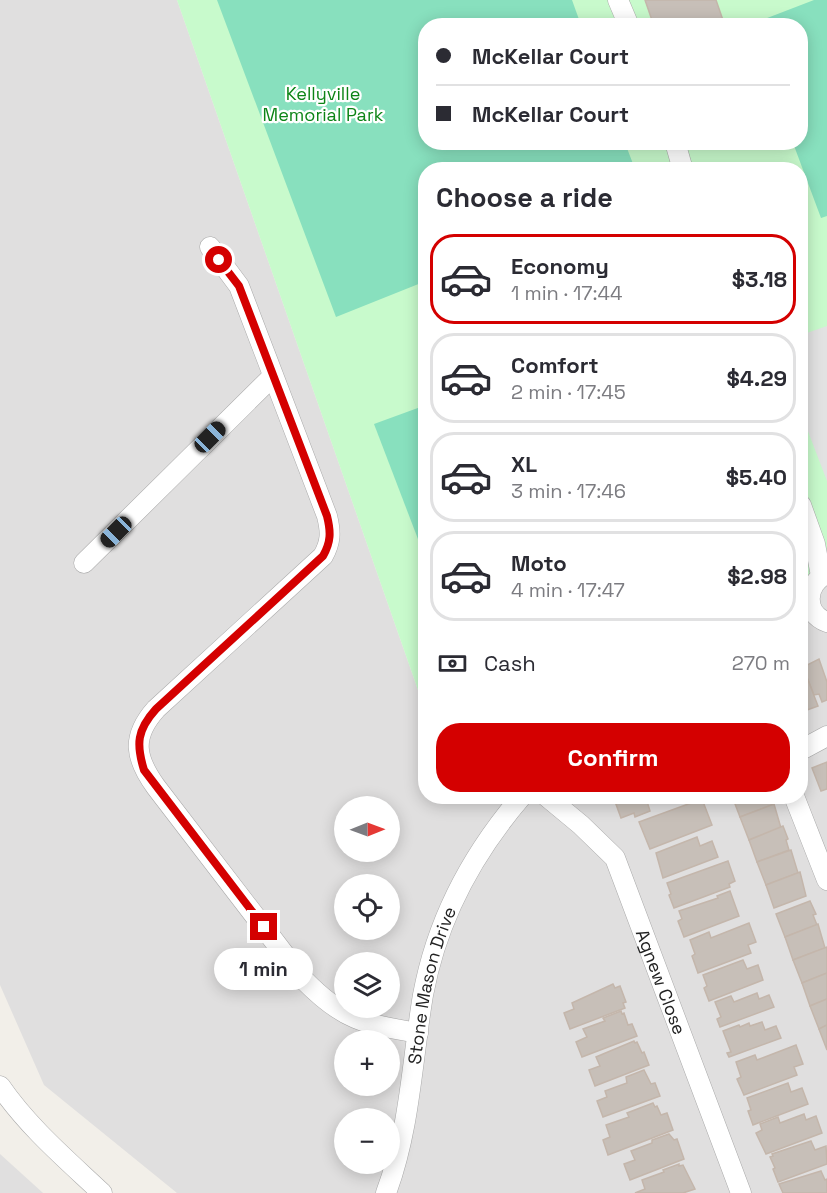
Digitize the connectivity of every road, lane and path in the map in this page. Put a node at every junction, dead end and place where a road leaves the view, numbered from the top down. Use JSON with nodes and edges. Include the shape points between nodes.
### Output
{"nodes":[{"id":1,"x":618,"y":0,"type":"edge"},
{"id":2,"x":626,"y":18,"type":"edge"},
{"id":3,"x":210,"y":247,"type":"dead end"},
{"id":4,"x":273,"y":376,"type":"junction"},
{"id":5,"x":809,"y":536,"type":"edge"},
{"id":6,"x":84,"y":563,"type":"dead end"},
{"id":7,"x":817,"y":580,"type":"edge"},
{"id":8,"x":825,"y":622,"type":"edge"},
{"id":9,"x":808,"y":623,"type":"edge"},
{"id":10,"x":827,"y":736,"type":"edge"},
{"id":11,"x":808,"y":746,"type":"edge"},
{"id":12,"x":515,"y":804,"type":"edge"},
{"id":13,"x":556,"y":804,"type":"edge"},
{"id":14,"x":797,"y":804,"type":"edge"},
{"id":15,"x":827,"y":880,"type":"edge"},
{"id":16,"x":418,"y":1033,"type":"junction"},
{"id":17,"x":0,"y":1086,"type":"edge"},
{"id":18,"x":102,"y":1193,"type":"edge"},
{"id":19,"x":386,"y":1193,"type":"edge"},
{"id":20,"x":741,"y":1193,"type":"edge"}],
"edges":[{"from":1,"to":2,"type":"street"},
{"from":3,"to":4,"type":"street","via":[[239,286]]},
{"from":4,"to":6,"type":"street"},
{"from":4,"to":16,"type":"street","via":[[327,516],[329,547],[156,709],[139,735],[139,753],[144,770],[156,787],[304,980],[343,1013],[364,1022]]},
{"from":5,"to":7,"type":"street"},
{"from":7,"to":8,"type":"street","via":[[809,599],[811,608]]},
{"from":8,"to":9,"type":"street"},
{"from":10,"to":11,"type":"street"},
{"from":12,"to":16,"type":"street","name":"Stone Mason Drive","via":[[473,860],[451,902],[432,954]]},
{"from":13,"to":20,"type":"street","name":"Agnew Close","via":[[615,858]]},
{"from":14,"to":15,"type":"street"},
{"from":16,"to":19,"type":"street","name":"Stone Mason Drive","via":[[407,1117]]},
{"from":17,"to":18,"type":"street","via":[[52,1146]]}]}
